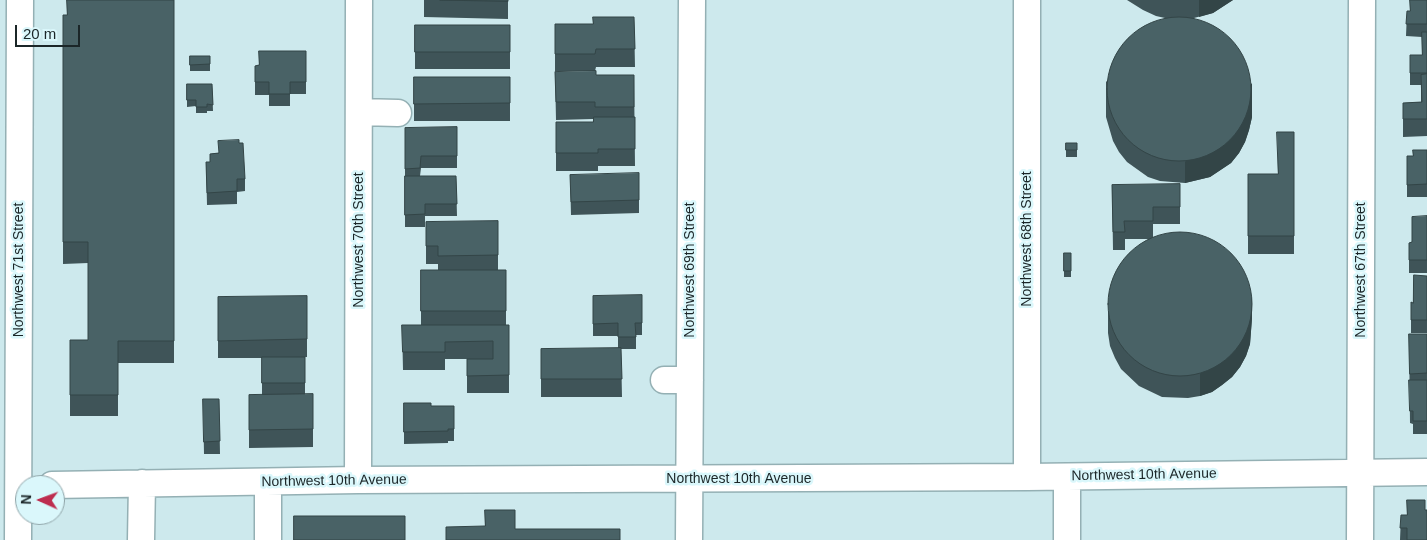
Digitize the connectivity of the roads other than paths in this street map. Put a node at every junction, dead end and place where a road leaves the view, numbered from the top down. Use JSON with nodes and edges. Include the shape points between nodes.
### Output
{"nodes":[{"id":1,"x":20,"y":0,"type":"edge"},
{"id":2,"x":359,"y":0,"type":"edge"},
{"id":3,"x":692,"y":0,"type":"edge"},
{"id":4,"x":1027,"y":0,"type":"edge"},
{"id":5,"x":1362,"y":0,"type":"edge"},
{"id":6,"x":359,"y":112,"type":"junction"},
{"id":7,"x":398,"y":113,"type":"dead end"},
{"id":8,"x":1360,"y":472,"type":"junction"},
{"id":9,"x":1427,"y":472,"type":"edge"},
{"id":10,"x":1027,"y":477,"type":"junction"},
{"id":11,"x":1067,"y":477,"type":"junction"},
{"id":12,"x":690,"y":479,"type":"junction"},
{"id":13,"x":358,"y":480,"type":"junction"},
{"id":14,"x":268,"y":482,"type":"junction"},
{"id":15,"x":142,"y":483,"type":"junction"},
{"id":16,"x":65,"y":485,"type":"edge"},
{"id":17,"x":14,"y":496,"type":"edge"},
{"id":18,"x":1067,"y":539,"type":"edge"},
{"id":19,"x":18,"y":540,"type":"edge"},
{"id":20,"x":141,"y":540,"type":"edge"},
{"id":21,"x":268,"y":540,"type":"edge"},
{"id":22,"x":689,"y":540,"type":"edge"},
{"id":23,"x":1360,"y":540,"type":"edge"}],
"edges":[{"from":1,"to":17,"type":"street","name":"Northwest 71st Street"},
{"from":2,"to":6,"type":"street","name":"Northwest 70th Street"},
{"from":3,"to":12,"type":"street","name":"Northwest 69th Street","via":[[677,380]]},
{"from":4,"to":10,"type":"street","name":"Northwest 68th Street"},
{"from":5,"to":8,"type":"street","name":"Northwest 67th Street"},
{"from":6,"to":7,"type":"street"},
{"from":6,"to":13,"type":"street","name":"Northwest 70th Street"},
{"from":8,"to":9,"type":"street","name":"Northwest 10th Avenue"},
{"from":8,"to":11,"type":"street","name":"Northwest 10th Avenue"},
{"from":8,"to":23,"type":"street","name":"Northwest 67th Street"},
{"from":10,"to":11,"type":"street","name":"Northwest 10th Avenue"},
{"from":10,"to":12,"type":"street","name":"Northwest 10th Avenue"},
{"from":11,"to":18,"type":"street"},
{"from":12,"to":13,"type":"street","name":"Northwest 10th Avenue"},
{"from":12,"to":22,"type":"street","name":"Northwest 69th Street"},
{"from":13,"to":14,"type":"street","name":"Northwest 10th Avenue"},
{"from":14,"to":15,"type":"street","name":"Northwest 10th Avenue"},
{"from":14,"to":21,"type":"street"},
{"from":15,"to":16,"type":"street","name":"Northwest 10th Avenue"},
{"from":15,"to":20,"type":"street"},
{"from":17,"to":19,"type":"street","name":"Northwest 71st Street"}]}
